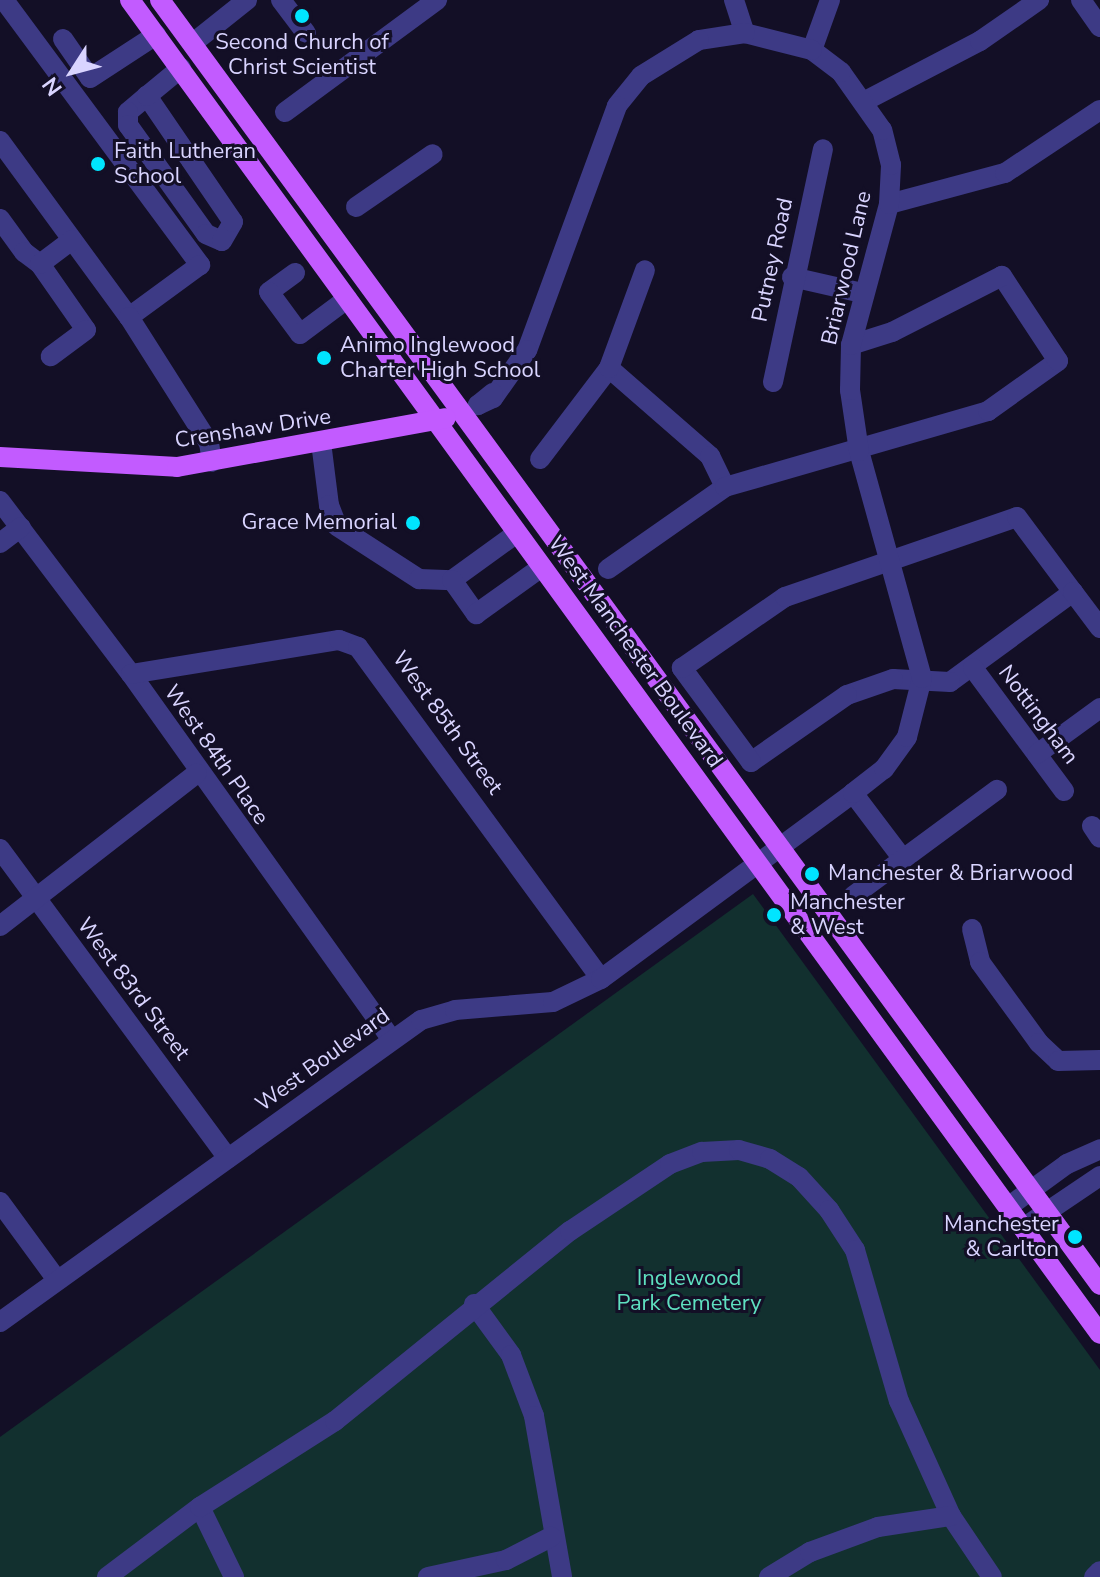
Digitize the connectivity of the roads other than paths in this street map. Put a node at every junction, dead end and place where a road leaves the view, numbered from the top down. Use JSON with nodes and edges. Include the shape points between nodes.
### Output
{"nodes":[{"id":1,"x":4,"y":0,"type":"edge"},
{"id":2,"x":130,"y":0,"type":"edge"},
{"id":3,"x":160,"y":0,"type":"edge"},
{"id":4,"x":247,"y":0,"type":"edge"},
{"id":5,"x":281,"y":0,"type":"edge"},
{"id":6,"x":437,"y":0,"type":"edge"},
{"id":7,"x":734,"y":0,"type":"edge"},
{"id":8,"x":830,"y":0,"type":"edge"},
{"id":9,"x":1039,"y":0,"type":"edge"},
{"id":10,"x":1081,"y":0,"type":"edge"},
{"id":11,"x":1100,"y":27,"type":"edge"},
{"id":12,"x":306,"y":33,"type":"dead end"},
{"id":13,"x":745,"y":33,"type":"junction"},
{"id":14,"x":156,"y":35,"type":"junction"},
{"id":15,"x":63,"y":39,"type":"dead end"},
{"id":16,"x":193,"y":43,"type":"junction"},
{"id":17,"x":812,"y":50,"type":"junction"},
{"id":18,"x":181,"y":68,"type":"junction"},
{"id":19,"x":147,"y":96,"type":"junction"},
{"id":20,"x":865,"y":101,"type":"junction"},
{"id":21,"x":1100,"y":110,"type":"edge"},
{"id":22,"x":285,"y":112,"type":"dead end"},
{"id":23,"x":0,"y":141,"type":"edge"},
{"id":24,"x":823,"y":149,"type":"dead end"},
{"id":25,"x":433,"y":154,"type":"dead end"},
{"id":26,"x":889,"y":204,"type":"junction"},
{"id":27,"x":356,"y":207,"type":"dead end"},
{"id":28,"x":0,"y":219,"type":"edge"},
{"id":29,"x":72,"y":240,"type":"junction"},
{"id":30,"x":40,"y":264,"type":"junction"},
{"id":31,"x":645,"y":270,"type":"dead end"},
{"id":32,"x":295,"y":273,"type":"dead end"},
{"id":33,"x":792,"y":277,"type":"junction"},
{"id":34,"x":862,"y":293,"type":"junction"},
{"id":35,"x":347,"y":299,"type":"junction"},
{"id":36,"x":129,"y":317,"type":"junction"},
{"id":37,"x":851,"y":345,"type":"junction"},
{"id":38,"x":51,"y":356,"type":"dead end"},
{"id":39,"x":609,"y":368,"type":"junction"},
{"id":40,"x":773,"y":382,"type":"dead end"},
{"id":41,"x":478,"y":403,"type":"junction"},
{"id":42,"x":436,"y":422,"type":"junction"},
{"id":43,"x":321,"y":442,"type":"junction"},
{"id":44,"x":859,"y":451,"type":"junction"},
{"id":45,"x":0,"y":457,"type":"edge"},
{"id":46,"x":540,"y":459,"type":"dead end"},
{"id":47,"x":212,"y":462,"type":"junction"},
{"id":48,"x":725,"y":487,"type":"junction"},
{"id":49,"x":0,"y":501,"type":"edge"},
{"id":50,"x":21,"y":527,"type":"junction"},
{"id":51,"x":517,"y":533,"type":"junction"},
{"id":52,"x":0,"y":543,"type":"edge"},
{"id":53,"x":894,"y":561,"type":"junction"},
{"id":54,"x":542,"y":567,"type":"junction"},
{"id":55,"x":608,"y":569,"type":"dead end"},
{"id":56,"x":452,"y":580,"type":"junction"},
{"id":57,"x":1073,"y":592,"type":"junction"},
{"id":58,"x":1100,"y":628,"type":"edge"},
{"id":59,"x":973,"y":668,"type":"junction"},
{"id":60,"x":131,"y":674,"type":"junction"},
{"id":61,"x":922,"y":678,"type":"junction"},
{"id":62,"x":1100,"y":708,"type":"edge"},
{"id":63,"x":1037,"y":754,"type":"junction"},
{"id":64,"x":197,"y":773,"type":"junction"},
{"id":65,"x":997,"y":790,"type":"dead end"},
{"id":66,"x":1064,"y":791,"type":"dead end"},
{"id":67,"x":853,"y":793,"type":"junction"},
{"id":68,"x":0,"y":849,"type":"edge"},
{"id":69,"x":780,"y":849,"type":"junction"},
{"id":70,"x":903,"y":859,"type":"junction"},
{"id":71,"x":761,"y":863,"type":"junction"},
{"id":72,"x":853,"y":896,"type":"dead end"},
{"id":73,"x":36,"y":899,"type":"junction"},
{"id":74,"x":0,"y":926,"type":"edge"},
{"id":75,"x":972,"y":929,"type":"dead end"},
{"id":76,"x":601,"y":979,"type":"junction"},
{"id":77,"x":391,"y":1039,"type":"junction"},
{"id":78,"x":1100,"y":1060,"type":"edge"},
{"id":79,"x":1100,"y":1149,"type":"edge"},
{"id":80,"x":228,"y":1158,"type":"junction"},
{"id":81,"x":1100,"y":1176,"type":"edge"},
{"id":82,"x":1032,"y":1190,"type":"junction"},
{"id":83,"x":0,"y":1202,"type":"edge"},
{"id":84,"x":1008,"y":1207,"type":"junction"},
{"id":85,"x":1048,"y":1211,"type":"junction"},
{"id":86,"x":1023,"y":1228,"type":"junction"},
{"id":87,"x":57,"y":1280,"type":"junction"},
{"id":88,"x":1100,"y":1285,"type":"edge"},
{"id":89,"x":474,"y":1304,"type":"junction"},
{"id":90,"x":0,"y":1322,"type":"edge"},
{"id":91,"x":1100,"y":1334,"type":"edge"},
{"id":92,"x":200,"y":1507,"type":"junction"},
{"id":93,"x":951,"y":1516,"type":"junction"},
{"id":94,"x":551,"y":1537,"type":"junction"},
{"id":95,"x":1100,"y":1571,"type":"edge"},
{"id":96,"x":107,"y":1577,"type":"edge"},
{"id":97,"x":234,"y":1577,"type":"edge"},
{"id":98,"x":428,"y":1577,"type":"edge"},
{"id":99,"x":562,"y":1577,"type":"edge"},
{"id":100,"x":769,"y":1577,"type":"edge"},
{"id":101,"x":992,"y":1577,"type":"edge"},
{"id":102,"x":1094,"y":1577,"type":"edge"}],
"edges":[{"from":1,"to":36,"type":"street","via":[[200,265]]},
{"from":2,"to":14,"type":"main road","name":"West Manchester Boulevard"},
{"from":3,"to":16,"type":"main road","name":"West Manchester Boulevard"},
{"from":4,"to":16,"type":"street"},
{"from":5,"to":12,"type":"street"},
{"from":6,"to":22,"type":"street"},
{"from":7,"to":13,"type":"street"},
{"from":8,"to":17,"type":"street"},
{"from":9,"to":20,"type":"street","via":[[980,41]]},
{"from":10,"to":11,"type":"street"},
{"from":13,"to":17,"type":"street","name":"Briarwood Lane"},
{"from":13,"to":41,"type":"street","name":"Briarwood Lane","via":[[699,40],[668,57],[641,76],[617,106],[527,350]]},
{"from":14,"to":15,"type":"street","via":[[90,78]]},
{"from":14,"to":18,"type":"main road","name":"West Manchester Boulevard"},
{"from":16,"to":41,"type":"main road","name":"West Manchester Boulevard"},
{"from":17,"to":20,"type":"street","name":"Briarwood Lane"},
{"from":18,"to":19,"type":"street"},
{"from":18,"to":35,"type":"main road","name":"West Manchester Boulevard"},
{"from":19,"to":19,"type":"street","via":[[233,222],[222,241],[206,234],[128,125],[128,112]]},
{"from":20,"to":26,"type":"street","name":"Briarwood Lane","via":[[882,130],[891,165]]},
{"from":21,"to":26,"type":"street","via":[[1005,173]]},
{"from":23,"to":29,"type":"street"},
{"from":24,"to":33,"type":"street","name":"Putney Road"},
{"from":25,"to":27,"type":"street"},
{"from":26,"to":34,"type":"street","name":"Briarwood Lane"},
{"from":28,"to":30,"type":"street"},
{"from":29,"to":30,"type":"street"},
{"from":29,"to":36,"type":"street"},
{"from":30,"to":38,"type":"street","via":[[86,330]]},
{"from":31,"to":39,"type":"street"},
{"from":32,"to":35,"type":"street","via":[[269,292],[300,334]]},
{"from":33,"to":34,"type":"street"},
{"from":33,"to":40,"type":"street","name":"Putney Road"},
{"from":34,"to":37,"type":"street","name":"Briarwood Lane"},
{"from":35,"to":42,"type":"main road","name":"West Manchester Boulevard"},
{"from":36,"to":47,"type":"street","via":[[209,443]]},
{"from":37,"to":44,"type":"street","name":"Briarwood Lane","via":[[850,390]]},
{"from":37,"to":44,"type":"street","via":[[892,332],[1002,276],[1058,361],[988,411]]},
{"from":39,"to":46,"type":"street"},
{"from":39,"to":48,"type":"street","via":[[710,456]]},
{"from":41,"to":42,"type":"main road","name":"Crenshaw Drive"},
{"from":41,"to":69,"type":"main road","name":"West Manchester Boulevard"},
{"from":42,"to":43,"type":"main road","name":"Crenshaw Drive"},
{"from":42,"to":51,"type":"main road","name":"West Manchester Boulevard"},
{"from":43,"to":47,"type":"main road","name":"Crenshaw Drive"},
{"from":43,"to":56,"type":"street","via":[[337,526],[419,579]]},
{"from":44,"to":48,"type":"street"},
{"from":44,"to":53,"type":"street","name":"Briarwood Lane"},
{"from":45,"to":47,"type":"main road","name":"Crenshaw Drive","via":[[145,467]]},
{"from":48,"to":55,"type":"street"},
{"from":49,"to":50,"type":"street","name":"West 84th Place"},
{"from":50,"to":52,"type":"street"},
{"from":50,"to":60,"type":"street","name":"West 84th Place"},
{"from":51,"to":54,"type":"main road","name":"West Manchester Boulevard"},
{"from":51,"to":56,"type":"street"},
{"from":53,"to":57,"type":"street","via":[[1017,517]]},
{"from":53,"to":61,"type":"street","name":"Briarwood Lane"},
{"from":53,"to":61,"type":"street","via":[[785,597],[682,668],[751,762],[847,695],[893,679]]},
{"from":54,"to":56,"type":"street","via":[[476,614]]},
{"from":54,"to":71,"type":"main road","name":"West Manchester Boulevard"},
{"from":57,"to":58,"type":"street"},
{"from":57,"to":59,"type":"street"},
{"from":59,"to":61,"type":"street","via":[[950,682]]},
{"from":59,"to":63,"type":"street","name":"Nottingham"},
{"from":60,"to":64,"type":"street","name":"West 84th Place"},
{"from":60,"to":76,"type":"street","name":"West 85th Street","via":[[339,640],[358,647]]},
{"from":61,"to":67,"type":"street","name":"Briarwood Lane","via":[[907,737],[884,769]]},
{"from":62,"to":63,"type":"street"},
{"from":63,"to":66,"type":"street","name":"Nottingham"},
{"from":64,"to":73,"type":"street"},
{"from":64,"to":77,"type":"street","name":"West 84th Place"},
{"from":65,"to":70,"type":"street"},
{"from":67,"to":69,"type":"street","name":"Briarwood Lane"},
{"from":67,"to":70,"type":"street"},
{"from":68,"to":73,"type":"street","name":"West 83rd Street"},
{"from":69,"to":71,"type":"street","name":"West Boulevard"},
{"from":69,"to":82,"type":"main road","name":"West Manchester Boulevard"},
{"from":70,"to":72,"type":"street"},
{"from":71,"to":76,"type":"street","name":"West Boulevard"},
{"from":71,"to":84,"type":"main road","name":"West Manchester Boulevard"},
{"from":73,"to":74,"type":"street"},
{"from":73,"to":80,"type":"street","name":"West 83rd Street"},
{"from":75,"to":78,"type":"street","via":[[980,962],[1039,1043],[1058,1061]]},
{"from":76,"to":77,"type":"street","name":"West Boulevard","via":[[553,1002],[455,1010],[421,1020]]},
{"from":77,"to":80,"type":"street","name":"West Boulevard"},
{"from":79,"to":82,"type":"street","via":[[1067,1164]]},
{"from":80,"to":87,"type":"street","name":"West Boulevard"},
{"from":81,"to":85,"type":"street"},
{"from":82,"to":84,"type":"street"},
{"from":82,"to":85,"type":"main road","name":"West Manchester Boulevard"},
{"from":83,"to":87,"type":"street"},
{"from":84,"to":86,"type":"main road","name":"West Manchester Boulevard"},
{"from":85,"to":86,"type":"street"},
{"from":85,"to":88,"type":"main road","name":"West Manchester Boulevard"},
{"from":86,"to":91,"type":"main road","name":"West Manchester Boulevard"},
{"from":87,"to":90,"type":"street","name":"West Boulevard"},
{"from":89,"to":92,"type":"street","via":[[335,1421]]},
{"from":89,"to":93,"type":"street","via":[[670,1164],[702,1152],[739,1150],[770,1159],[799,1177],[855,1250],[899,1401]]},
{"from":89,"to":94,"type":"street","via":[[511,1355],[534,1416]]},
{"from":92,"to":96,"type":"street"},
{"from":92,"to":97,"type":"street"},
{"from":93,"to":100,"type":"street","via":[[878,1527],[810,1552]]},
{"from":93,"to":101,"type":"street"},
{"from":94,"to":98,"type":"street","via":[[506,1560]]},
{"from":94,"to":99,"type":"street"},
{"from":95,"to":102,"type":"street"}]}
